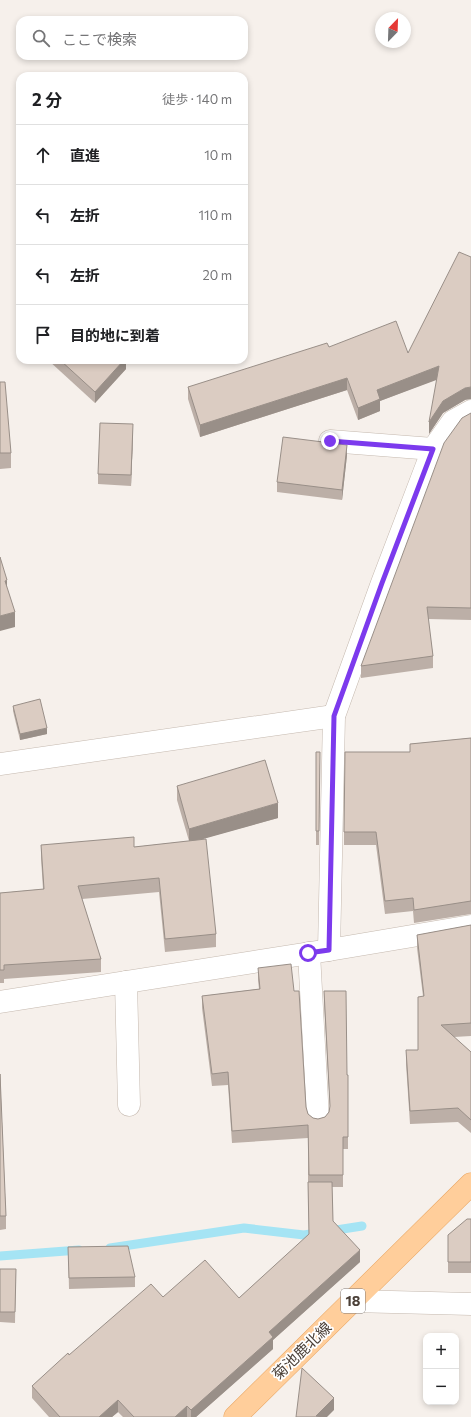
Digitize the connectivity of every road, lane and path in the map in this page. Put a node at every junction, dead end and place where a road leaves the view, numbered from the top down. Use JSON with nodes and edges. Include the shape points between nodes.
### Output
{"nodes":[{"id":1,"x":471,"y":411,"type":"edge"},
{"id":2,"x":330,"y":441,"type":"edge"},
{"id":3,"x":433,"y":449,"type":"junction"},
{"id":4,"x":334,"y":716,"type":"junction"},
{"id":5,"x":0,"y":764,"type":"edge"},
{"id":6,"x":471,"y":926,"type":"edge"},
{"id":7,"x":319,"y":952,"type":"junction"},
{"id":8,"x":126,"y":982,"type":"junction"},
{"id":9,"x":0,"y":1002,"type":"edge"},
{"id":10,"x":129,"y":1105,"type":"dead end"},
{"id":11,"x":318,"y":1119,"type":"edge"},
{"id":12,"x":471,"y":1184,"type":"edge"},
{"id":13,"x":352,"y":1301,"type":"junction"},
{"id":14,"x":471,"y":1304,"type":"edge"},
{"id":15,"x":235,"y":1417,"type":"edge"}],
"edges":[{"from":1,"to":3,"type":"street","via":[[453,421]]},
{"from":2,"to":3,"type":"street"},
{"from":3,"to":4,"type":"street"},
{"from":4,"to":5,"type":"street"},
{"from":4,"to":7,"type":"street"},
{"from":6,"to":7,"type":"street"},
{"from":7,"to":8,"type":"street"},
{"from":7,"to":11,"type":"street"},
{"from":8,"to":9,"type":"street"},
{"from":8,"to":10,"type":"street"},
{"from":12,"to":13,"type":"main road","name":"菊池鹿北線","number":"18"},
{"from":13,"to":14,"type":"street"},
{"from":13,"to":15,"type":"main road","name":"菊池鹿北線","number":"18"}]}
